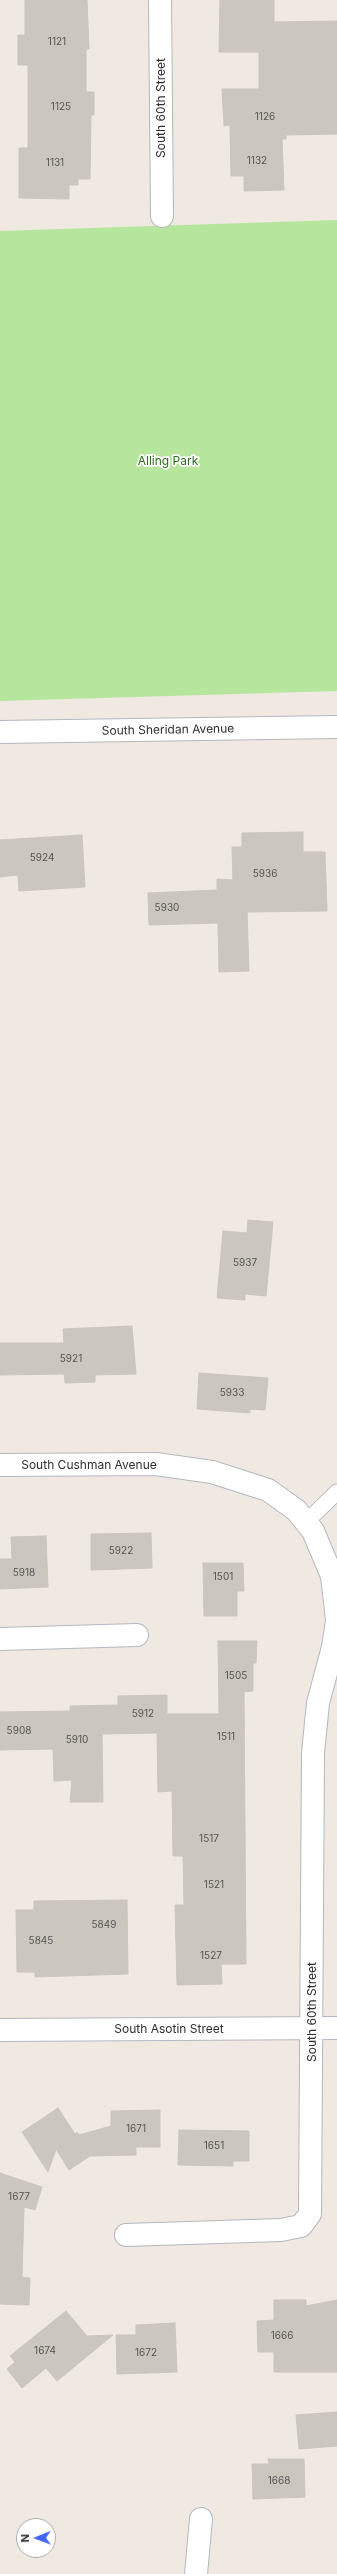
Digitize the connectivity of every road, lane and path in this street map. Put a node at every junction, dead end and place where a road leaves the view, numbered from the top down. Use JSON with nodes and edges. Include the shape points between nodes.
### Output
{"nodes":[{"id":1,"x":160,"y":0,"type":"edge"},
{"id":2,"x":162,"y":216,"type":"dead end"},
{"id":3,"x":337,"y":727,"type":"edge"},
{"id":4,"x":0,"y":732,"type":"edge"},
{"id":5,"x":0,"y":1465,"type":"edge"},
{"id":6,"x":337,"y":1492,"type":"edge"},
{"id":7,"x":306,"y":1522,"type":"junction"},
{"id":8,"x":337,"y":1620,"type":"edge"},
{"id":9,"x":137,"y":1635,"type":"dead end"},
{"id":10,"x":0,"y":1639,"type":"edge"},
{"id":11,"x":312,"y":2028,"type":"junction"},
{"id":12,"x":337,"y":2028,"type":"edge"},
{"id":13,"x":0,"y":2030,"type":"edge"},
{"id":14,"x":126,"y":2235,"type":"dead end"},
{"id":15,"x":201,"y":2519,"type":"dead end"},
{"id":16,"x":196,"y":2574,"type":"edge"}],
"edges":[{"from":1,"to":2,"type":"street","name":"South 60th Street"},
{"from":3,"to":4,"type":"street","name":"South Sheridan Avenue"},
{"from":5,"to":7,"type":"street","name":"South Cushman Avenue","via":[[136,1463],[199,1470],[242,1480],[268,1490]]},
{"from":6,"to":7,"type":"lane"},
{"from":7,"to":8,"type":"street","name":"South 60th Street","via":[[329,1565]]},
{"from":8,"to":11,"type":"street","name":"South 60th Street","via":[[333,1647],[318,1703],[313,1754]]},
{"from":9,"to":10,"type":"street"},
{"from":11,"to":12,"type":"street","name":"South Asotin Street"},
{"from":11,"to":13,"type":"street","name":"South Asotin Street"},
{"from":11,"to":14,"type":"street","name":"South 60th Street","via":[[312,2203],[310,2214],[304,2223],[294,2228],[266,2231]]},
{"from":15,"to":16,"type":"street"}]}
